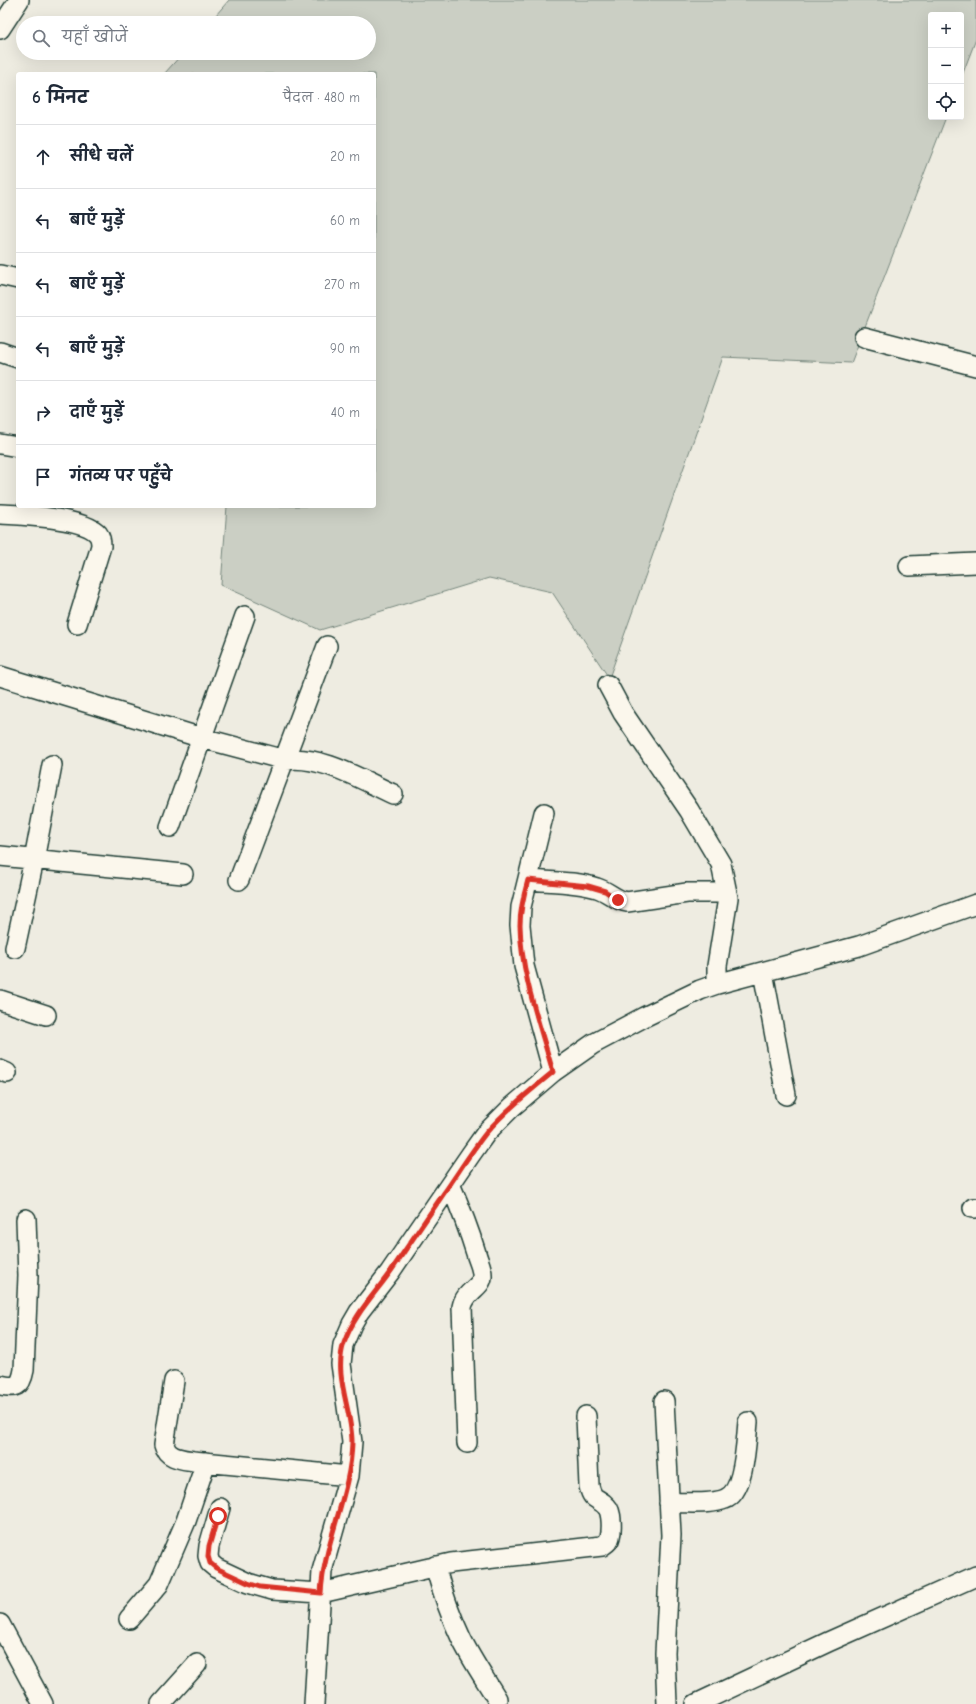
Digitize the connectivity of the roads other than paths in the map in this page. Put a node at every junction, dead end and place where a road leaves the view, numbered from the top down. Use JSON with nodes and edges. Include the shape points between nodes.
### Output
{"nodes":[{"id":1,"x":19,"y":0,"type":"edge"},
{"id":2,"x":0,"y":29,"type":"edge"},
{"id":3,"x":0,"y":274,"type":"edge"},
{"id":4,"x":16,"y":278,"type":"edge"},
{"id":5,"x":864,"y":337,"type":"dead end"},
{"id":6,"x":0,"y":352,"type":"edge"},
{"id":7,"x":16,"y":357,"type":"edge"},
{"id":8,"x":976,"y":366,"type":"edge"},
{"id":9,"x":0,"y":444,"type":"edge"},
{"id":10,"x":16,"y":447,"type":"edge"},
{"id":11,"x":0,"y":514,"type":"edge"},
{"id":12,"x":976,"y":563,"type":"edge"},
{"id":13,"x":909,"y":566,"type":"dead end"},
{"id":14,"x":245,"y":616,"type":"dead end"},
{"id":15,"x":77,"y":624,"type":"dead end"},
{"id":16,"x":327,"y":646,"type":"dead end"},
{"id":17,"x":0,"y":676,"type":"edge"},
{"id":18,"x":608,"y":685,"type":"dead end"},
{"id":19,"x":202,"y":738,"type":"junction"},
{"id":20,"x":285,"y":760,"type":"junction"},
{"id":21,"x":52,"y":765,"type":"dead end"},
{"id":22,"x":393,"y":794,"type":"dead end"},
{"id":23,"x":544,"y":813,"type":"dead end"},
{"id":24,"x":170,"y":828,"type":"dead end"},
{"id":25,"x":0,"y":856,"type":"edge"},
{"id":26,"x":34,"y":860,"type":"junction"},
{"id":27,"x":183,"y":874,"type":"dead end"},
{"id":28,"x":239,"y":880,"type":"dead end"},
{"id":29,"x":528,"y":880,"type":"junction"},
{"id":30,"x":727,"y":893,"type":"junction"},
{"id":31,"x":976,"y":904,"type":"edge"},
{"id":32,"x":15,"y":948,"type":"dead end"},
{"id":33,"x":763,"y":972,"type":"junction"},
{"id":34,"x":717,"y":984,"type":"junction"},
{"id":35,"x":0,"y":1000,"type":"edge"},
{"id":36,"x":46,"y":1015,"type":"dead end"},
{"id":37,"x":553,"y":1072,"type":"junction"},
{"id":38,"x":786,"y":1095,"type":"dead end"},
{"id":39,"x":450,"y":1184,"type":"junction"},
{"id":40,"x":26,"y":1219,"type":"dead end"},
{"id":41,"x":174,"y":1381,"type":"dead end"},
{"id":42,"x":0,"y":1385,"type":"edge"},
{"id":43,"x":664,"y":1401,"type":"dead end"},
{"id":44,"x":586,"y":1416,"type":"dead end"},
{"id":45,"x":748,"y":1422,"type":"dead end"},
{"id":46,"x":467,"y":1443,"type":"dead end"},
{"id":47,"x":206,"y":1462,"type":"junction"},
{"id":48,"x":348,"y":1476,"type":"junction"},
{"id":49,"x":669,"y":1503,"type":"junction"},
{"id":50,"x":220,"y":1508,"type":"dead end"},
{"id":51,"x":435,"y":1566,"type":"junction"},
{"id":52,"x":976,"y":1576,"type":"edge"},
{"id":53,"x":321,"y":1593,"type":"junction"},
{"id":54,"x":129,"y":1619,"type":"dead end"},
{"id":55,"x":0,"y":1624,"type":"edge"},
{"id":56,"x":197,"y":1664,"type":"dead end"},
{"id":57,"x":497,"y":1699,"type":"dead end"},
{"id":58,"x":43,"y":1704,"type":"edge"},
{"id":59,"x":161,"y":1704,"type":"edge"},
{"id":60,"x":314,"y":1704,"type":"edge"},
{"id":61,"x":666,"y":1704,"type":"edge"},
{"id":62,"x":696,"y":1704,"type":"edge"}],
"edges":[{"from":1,"to":2,"type":"street"},
{"from":3,"to":4,"type":"street"},
{"from":5,"to":8,"type":"street"},
{"from":6,"to":7,"type":"street"},
{"from":9,"to":10,"type":"street"},
{"from":11,"to":15,"type":"street","via":[[70,521],[99,535],[101,546]]},
{"from":12,"to":13,"type":"street"},
{"from":14,"to":19,"type":"street"},
{"from":16,"to":20,"type":"street"},
{"from":17,"to":19,"type":"street"},
{"from":18,"to":30,"type":"street","via":[[623,713],[710,844],[721,864]]},
{"from":19,"to":20,"type":"street"},
{"from":19,"to":24,"type":"street"},
{"from":20,"to":22,"type":"street","via":[[294,758],[329,765]]},
{"from":20,"to":28,"type":"street"},
{"from":21,"to":26,"type":"street"},
{"from":23,"to":29,"type":"street"},
{"from":25,"to":26,"type":"street"},
{"from":26,"to":27,"type":"street"},
{"from":26,"to":32,"type":"street"},
{"from":29,"to":30,"type":"street","via":[[588,886],[627,902],[687,894]]},
{"from":29,"to":37,"type":"street","via":[[521,907],[520,925],[524,966]]},
{"from":30,"to":34,"type":"street"},
{"from":31,"to":33,"type":"street","via":[[859,946]]},
{"from":33,"to":34,"type":"street"},
{"from":33,"to":38,"type":"street"},
{"from":34,"to":37,"type":"street","via":[[644,1017],[593,1044]]},
{"from":35,"to":36,"type":"street"},
{"from":37,"to":39,"type":"street","via":[[486,1133]]},
{"from":39,"to":46,"type":"street","via":[[469,1232],[482,1278],[463,1300],[462,1307]]},
{"from":39,"to":48,"type":"street","via":[[390,1272],[359,1312],[343,1345],[342,1377],[352,1442]]},
{"from":40,"to":42,"type":"street","via":[[28,1276],[23,1378],[16,1386]]},
{"from":41,"to":47,"type":"street","via":[[165,1450],[176,1457]]},
{"from":43,"to":49,"type":"street"},
{"from":44,"to":51,"type":"street","via":[[589,1486],[591,1495],[608,1508],[608,1542],[594,1548],[479,1559]]},
{"from":45,"to":49,"type":"street","via":[[740,1479],[732,1494],[726,1499],[715,1501]]},
{"from":47,"to":48,"type":"street"},
{"from":47,"to":54,"type":"street","via":[[184,1527],[159,1584]]},
{"from":48,"to":53,"type":"street","via":[[325,1558]]},
{"from":49,"to":61,"type":"street","via":[[671,1543],[665,1670]]},
{"from":50,"to":53,"type":"street","via":[[209,1546],[210,1563],[260,1587]]},
{"from":51,"to":53,"type":"street"},
{"from":51,"to":57,"type":"street","via":[[462,1640]]},
{"from":52,"to":62,"type":"street"},
{"from":53,"to":60,"type":"street"},
{"from":55,"to":58,"type":"street"},
{"from":56,"to":59,"type":"street"}]}
